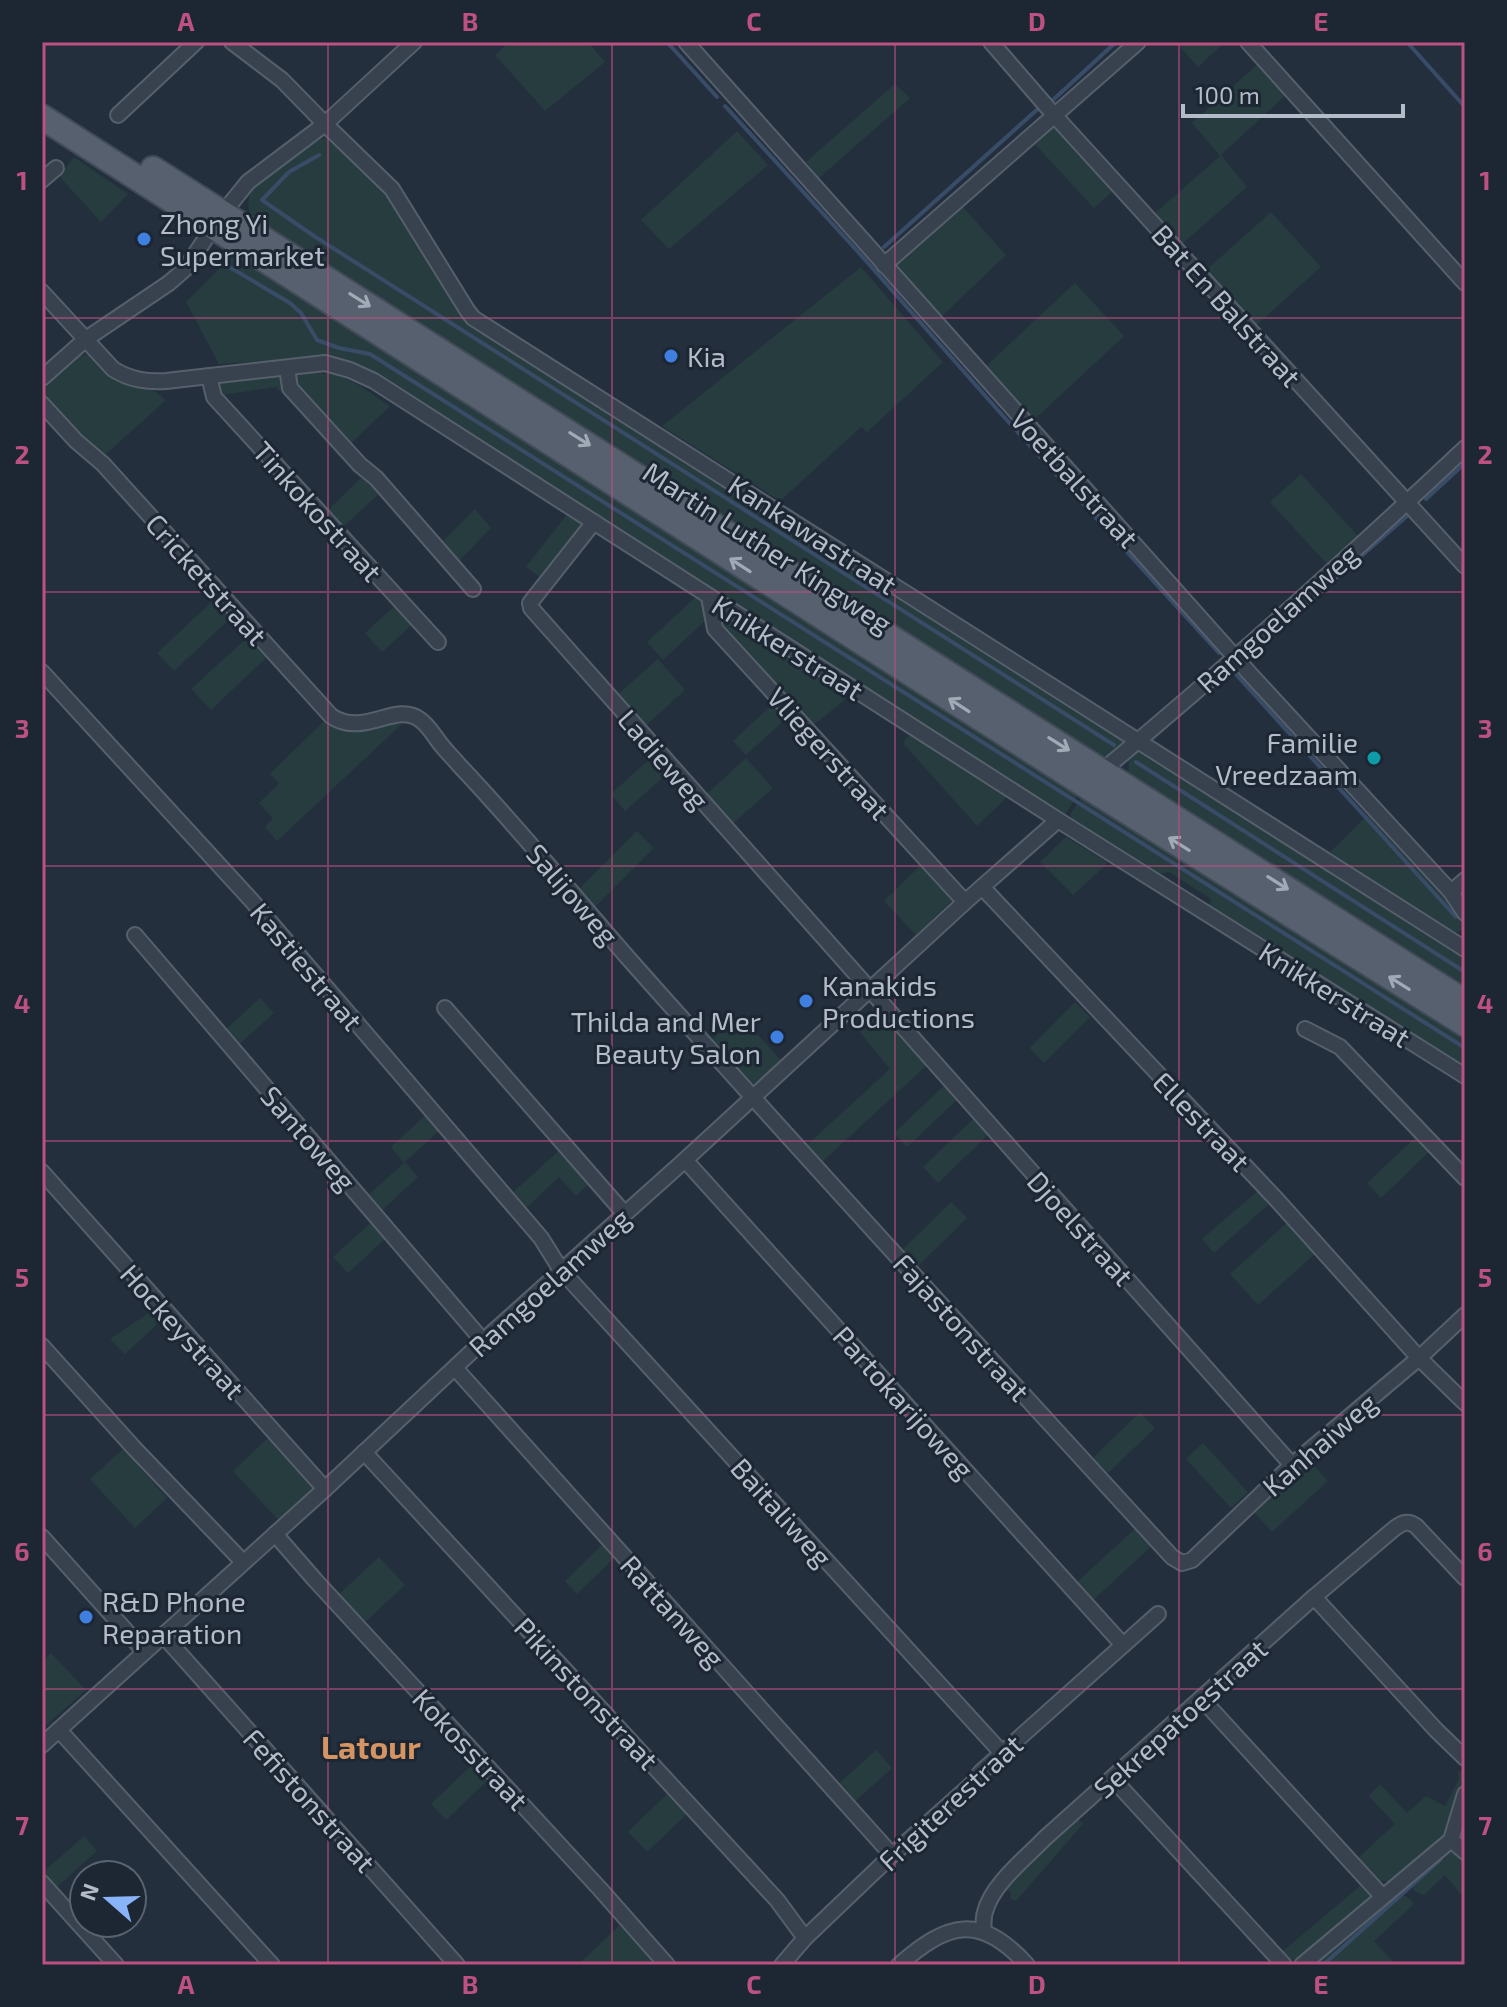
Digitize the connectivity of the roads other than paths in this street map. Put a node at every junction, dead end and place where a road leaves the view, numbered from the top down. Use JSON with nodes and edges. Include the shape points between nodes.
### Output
{"nodes":[{"id":1,"x":196,"y":42,"type":"edge"},
{"id":2,"x":232,"y":42,"type":"edge"},
{"id":3,"x":414,"y":42,"type":"edge"},
{"id":4,"x":686,"y":42,"type":"edge"},
{"id":5,"x":991,"y":42,"type":"edge"},
{"id":6,"x":1138,"y":42,"type":"edge"},
{"id":7,"x":1248,"y":42,"type":"edge"},
{"id":8,"x":42,"y":100,"type":"edge"},
{"id":9,"x":118,"y":115,"type":"dead end"},
{"id":10,"x":1055,"y":116,"type":"junction"},
{"id":11,"x":42,"y":117,"type":"edge"},
{"id":12,"x":325,"y":124,"type":"junction"},
{"id":13,"x":56,"y":168,"type":"dead end"},
{"id":14,"x":42,"y":180,"type":"edge"},
{"id":15,"x":218,"y":221,"type":"junction"},
{"id":16,"x":884,"y":265,"type":"junction"},
{"id":17,"x":1465,"y":283,"type":"edge"},
{"id":18,"x":42,"y":292,"type":"edge"},
{"id":19,"x":86,"y":339,"type":"junction"},
{"id":20,"x":287,"y":368,"type":"junction"},
{"id":21,"x":209,"y":376,"type":"junction"},
{"id":22,"x":42,"y":378,"type":"edge"},
{"id":23,"x":42,"y":404,"type":"edge"},
{"id":24,"x":1465,"y":448,"type":"edge"},
{"id":25,"x":1407,"y":503,"type":"junction"},
{"id":26,"x":594,"y":522,"type":"junction"},
{"id":27,"x":1465,"y":566,"type":"edge"},
{"id":28,"x":473,"y":589,"type":"dead end"},
{"id":29,"x":709,"y":597,"type":"junction"},
{"id":30,"x":438,"y":642,"type":"dead end"},
{"id":31,"x":1235,"y":656,"type":"junction"},
{"id":32,"x":42,"y":672,"type":"edge"},
{"id":33,"x":383,"y":718,"type":"joint"},
{"id":34,"x":1139,"y":740,"type":"junction"},
{"id":35,"x":1096,"y":780,"type":"junction"},
{"id":36,"x":1058,"y":820,"type":"junction"},
{"id":37,"x":1465,"y":880,"type":"edge"},
{"id":38,"x":982,"y":887,"type":"junction"},
{"id":39,"x":1451,"y":892,"type":"junction"},
{"id":40,"x":965,"y":902,"type":"junction"},
{"id":41,"x":1465,"y":913,"type":"edge"},
{"id":42,"x":135,"y":935,"type":"dead end"},
{"id":43,"x":1464,"y":944,"type":"edge"},
{"id":44,"x":869,"y":991,"type":"junction"},
{"id":45,"x":1465,"y":1002,"type":"edge"},
{"id":46,"x":445,"y":1008,"type":"dead end"},
{"id":47,"x":1465,"y":1024,"type":"edge"},
{"id":48,"x":1305,"y":1029,"type":"dead end"},
{"id":49,"x":1465,"y":1076,"type":"edge"},
{"id":50,"x":752,"y":1097,"type":"junction"},
{"id":51,"x":685,"y":1160,"type":"junction"},
{"id":52,"x":42,"y":1172,"type":"edge"},
{"id":53,"x":1465,"y":1178,"type":"edge"},
{"id":54,"x":624,"y":1213,"type":"junction"},
{"id":55,"x":561,"y":1270,"type":"junction"},
{"id":56,"x":1465,"y":1315,"type":"edge"},
{"id":57,"x":483,"y":1341,"type":"junction"},
{"id":58,"x":42,"y":1346,"type":"edge"},
{"id":59,"x":1419,"y":1358,"type":"junction"},
{"id":60,"x":455,"y":1368,"type":"junction"},
{"id":61,"x":1465,"y":1403,"type":"edge"},
{"id":62,"x":364,"y":1452,"type":"junction"},
{"id":63,"x":1292,"y":1465,"type":"junction"},
{"id":64,"x":325,"y":1489,"type":"junction"},
{"id":65,"x":275,"y":1534,"type":"junction"},
{"id":66,"x":42,"y":1537,"type":"edge"},
{"id":67,"x":1172,"y":1557,"type":"joint"},
{"id":68,"x":243,"y":1562,"type":"junction"},
{"id":69,"x":1465,"y":1578,"type":"edge"},
{"id":70,"x":1314,"y":1597,"type":"junction"},
{"id":71,"x":1158,"y":1614,"type":"dead end"},
{"id":72,"x":163,"y":1635,"type":"junction"},
{"id":73,"x":1123,"y":1645,"type":"junction"},
{"id":74,"x":144,"y":1651,"type":"junction"},
{"id":75,"x":1201,"y":1698,"type":"junction"},
{"id":76,"x":59,"y":1730,"type":"junction"},
{"id":77,"x":43,"y":1742,"type":"edge"},
{"id":78,"x":1002,"y":1753,"type":"junction"},
{"id":79,"x":1465,"y":1758,"type":"edge"},
{"id":80,"x":1113,"y":1779,"type":"junction"},
{"id":81,"x":1465,"y":1794,"type":"edge"},
{"id":82,"x":1451,"y":1840,"type":"junction"},
{"id":83,"x":1465,"y":1852,"type":"edge"},
{"id":84,"x":892,"y":1855,"type":"junction"},
{"id":85,"x":42,"y":1883,"type":"edge"},
{"id":86,"x":1382,"y":1896,"type":"junction"},
{"id":87,"x":983,"y":1931,"type":"junction"},
{"id":88,"x":805,"y":1938,"type":"junction"},
{"id":89,"x":116,"y":1965,"type":"edge"},
{"id":90,"x":272,"y":1965,"type":"edge"},
{"id":91,"x":457,"y":1965,"type":"edge"},
{"id":92,"x":667,"y":1965,"type":"edge"},
{"id":93,"x":782,"y":1965,"type":"edge"},
{"id":94,"x":899,"y":1965,"type":"edge"},
{"id":95,"x":1027,"y":1965,"type":"edge"},
{"id":96,"x":1284,"y":1965,"type":"edge"},
{"id":97,"x":1302,"y":1965,"type":"edge"}],
"edges":[{"from":1,"to":9,"type":"street"},
{"from":2,"to":12,"type":"street","name":"Kankawastraat","via":[[282,80]]},
{"from":3,"to":12,"type":"street"},
{"from":4,"to":16,"type":"street","name":"Voetbalstraat"},
{"from":5,"to":10,"type":"street","name":"Bat En Balstraat"},
{"from":6,"to":10,"type":"street"},
{"from":7,"to":17,"type":"street"},
{"from":8,"to":15,"type":"main road","name":"Martin Luther Kingweg"},
{"from":10,"to":16,"type":"street"},
{"from":10,"to":25,"type":"street","name":"Bat En Balstraat"},
{"from":11,"to":15,"type":"main road","name":"Martin Luther Kingweg"},
{"from":12,"to":15,"type":"street","via":[[248,182]]},
{"from":12,"to":34,"type":"street","name":"Kankawastraat","via":[[392,189],[473,318]]},
{"from":13,"to":14,"type":"street"},
{"from":15,"to":19,"type":"street","via":[[185,269]]},
{"from":15,"to":35,"type":"main road","name":"Martin Luther Kingweg"},
{"from":16,"to":31,"type":"street","name":"Voetbalstraat"},
{"from":18,"to":19,"type":"street","name":"Knikkerstraat"},
{"from":19,"to":21,"type":"street","name":"Knikkerstraat","via":[[124,376],[150,381]]},
{"from":19,"to":22,"type":"street"},
{"from":20,"to":21,"type":"street","name":"Knikkerstraat"},
{"from":20,"to":26,"type":"street","name":"Knikkerstraat","via":[[325,363],[374,381]]},
{"from":20,"to":28,"type":"street","via":[[290,388]]},
{"from":21,"to":30,"type":"street","name":"Tinkokostraat","via":[[214,397]]},
{"from":23,"to":33,"type":"street","name":"Cricketstraat","via":[[103,464],[323,709],[346,724]]},
{"from":24,"to":25,"type":"street","name":"Ramgoelamweg"},
{"from":25,"to":27,"type":"street","name":"Bat En Balstraat"},
{"from":25,"to":31,"type":"street","name":"Ramgoelamweg"},
{"from":26,"to":29,"type":"street","name":"Knikkerstraat"},
{"from":26,"to":44,"type":"street","name":"Ladieweg","via":[[530,607]]},
{"from":29,"to":36,"type":"street","name":"Knikkerstraat"},
{"from":29,"to":40,"type":"street","name":"Vliegerstraat","via":[[715,629]]},
{"from":31,"to":34,"type":"street","name":"Ramgoelamweg"},
{"from":31,"to":39,"type":"street","name":"Voetbalstraat"},
{"from":32,"to":55,"type":"street","name":"Kastiestraat","via":[[252,901],[541,1238]]},
{"from":33,"to":50,"type":"street","name":"Salijoweg","via":[[407,715],[421,720]]},
{"from":34,"to":35,"type":"street","name":"Ramgoelamweg"},
{"from":34,"to":43,"type":"street","name":"Kankawastraat"},
{"from":35,"to":45,"type":"main road","name":"Martin Luther Kingweg","one_way":true},
{"from":47,"to":35,"type":"main road","name":"Martin Luther Kingweg","one_way":true},
{"from":36,"to":38,"type":"street","name":"Ramgoelamweg"},
{"from":36,"to":49,"type":"street","name":"Knikkerstraat"},
{"from":37,"to":39,"type":"street"},
{"from":38,"to":40,"type":"street","name":"Ramgoelamweg"},
{"from":38,"to":59,"type":"street","name":"Ellestraat"},
{"from":39,"to":41,"type":"street","name":"Voetbalstraat"},
{"from":40,"to":44,"type":"street","name":"Ramgoelamweg"},
{"from":42,"to":57,"type":"street","name":"Santoweg"},
{"from":44,"to":50,"type":"street","name":"Ramgoelamweg"},
{"from":44,"to":63,"type":"street","name":"Djoelstraat"},
{"from":46,"to":54,"type":"street"},
{"from":48,"to":53,"type":"street","via":[[1340,1047]]},
{"from":50,"to":51,"type":"street","name":"Ramgoelamweg"},
{"from":50,"to":67,"type":"street","name":"Fajastonstraat"},
{"from":51,"to":54,"type":"street","name":"Ramgoelamweg"},
{"from":51,"to":73,"type":"street","name":"Partokarijoweg"},
{"from":52,"to":64,"type":"street","name":"Hockeystraat"},
{"from":54,"to":55,"type":"street","name":"Ramgoelamweg"},
{"from":55,"to":57,"type":"street","name":"Ramgoelamweg"},
{"from":55,"to":78,"type":"street","name":"Baitaliweg"},
{"from":56,"to":59,"type":"street","name":"Kanhaiweg"},
{"from":57,"to":60,"type":"street","name":"Ramgoelamweg"},
{"from":58,"to":68,"type":"street"},
{"from":59,"to":61,"type":"street","name":"Ellestraat"},
{"from":59,"to":63,"type":"street","name":"Kanhaiweg"},
{"from":60,"to":62,"type":"street","name":"Ramgoelamweg"},
{"from":60,"to":84,"type":"street","name":"Rattanweg"},
{"from":62,"to":64,"type":"street","name":"Ramgoelamweg"},
{"from":62,"to":88,"type":"street","name":"Pikinstonstraat","via":[[777,1900]]},
{"from":63,"to":67,"type":"street","name":"Kanhaiweg","via":[[1192,1560],[1182,1563]]},
{"from":64,"to":65,"type":"street","name":"Ramgoelamweg"},
{"from":65,"to":68,"type":"street","name":"Ramgoelamweg"},
{"from":65,"to":92,"type":"street","name":"Kokosstraat"},
{"from":66,"to":74,"type":"street"},
{"from":68,"to":72,"type":"street","name":"Ramgoelamweg"},
{"from":69,"to":70,"type":"street","name":"Sekrepatoestraat","via":[[1422,1531],[1411,1522],[1403,1523]]},
{"from":70,"to":75,"type":"street","name":"Sekrepatoestraat"},
{"from":70,"to":79,"type":"street"},
{"from":71,"to":73,"type":"street","name":"Frigiterestraat"},
{"from":72,"to":74,"type":"street","name":"Ramgoelamweg"},
{"from":72,"to":91,"type":"street","name":"Fefistonstraat"},
{"from":73,"to":78,"type":"street","name":"Frigiterestraat"},
{"from":74,"to":76,"type":"street","name":"Ramgoelamweg"},
{"from":75,"to":80,"type":"street","name":"Sekrepatoestraat"},
{"from":75,"to":86,"type":"street"},
{"from":76,"to":77,"type":"street","name":"Ramgoelamweg"},
{"from":76,"to":90,"type":"street"},
{"from":78,"to":84,"type":"street","name":"Frigiterestraat"},
{"from":80,"to":87,"type":"street","name":"Sekrepatoestraat","via":[[1004,1880],[984,1914]]},
{"from":80,"to":96,"type":"street"},
{"from":81,"to":82,"type":"street"},
{"from":82,"to":83,"type":"street"},
{"from":82,"to":86,"type":"street"},
{"from":84,"to":88,"type":"street","name":"Frigiterestraat"},
{"from":85,"to":89,"type":"street"},
{"from":86,"to":97,"type":"street"},
{"from":87,"to":94,"type":"street","via":[[960,1928],[938,1935]]},
{"from":87,"to":95,"type":"street"},
{"from":88,"to":93,"type":"street","name":"Frigiterestraat"}]}
